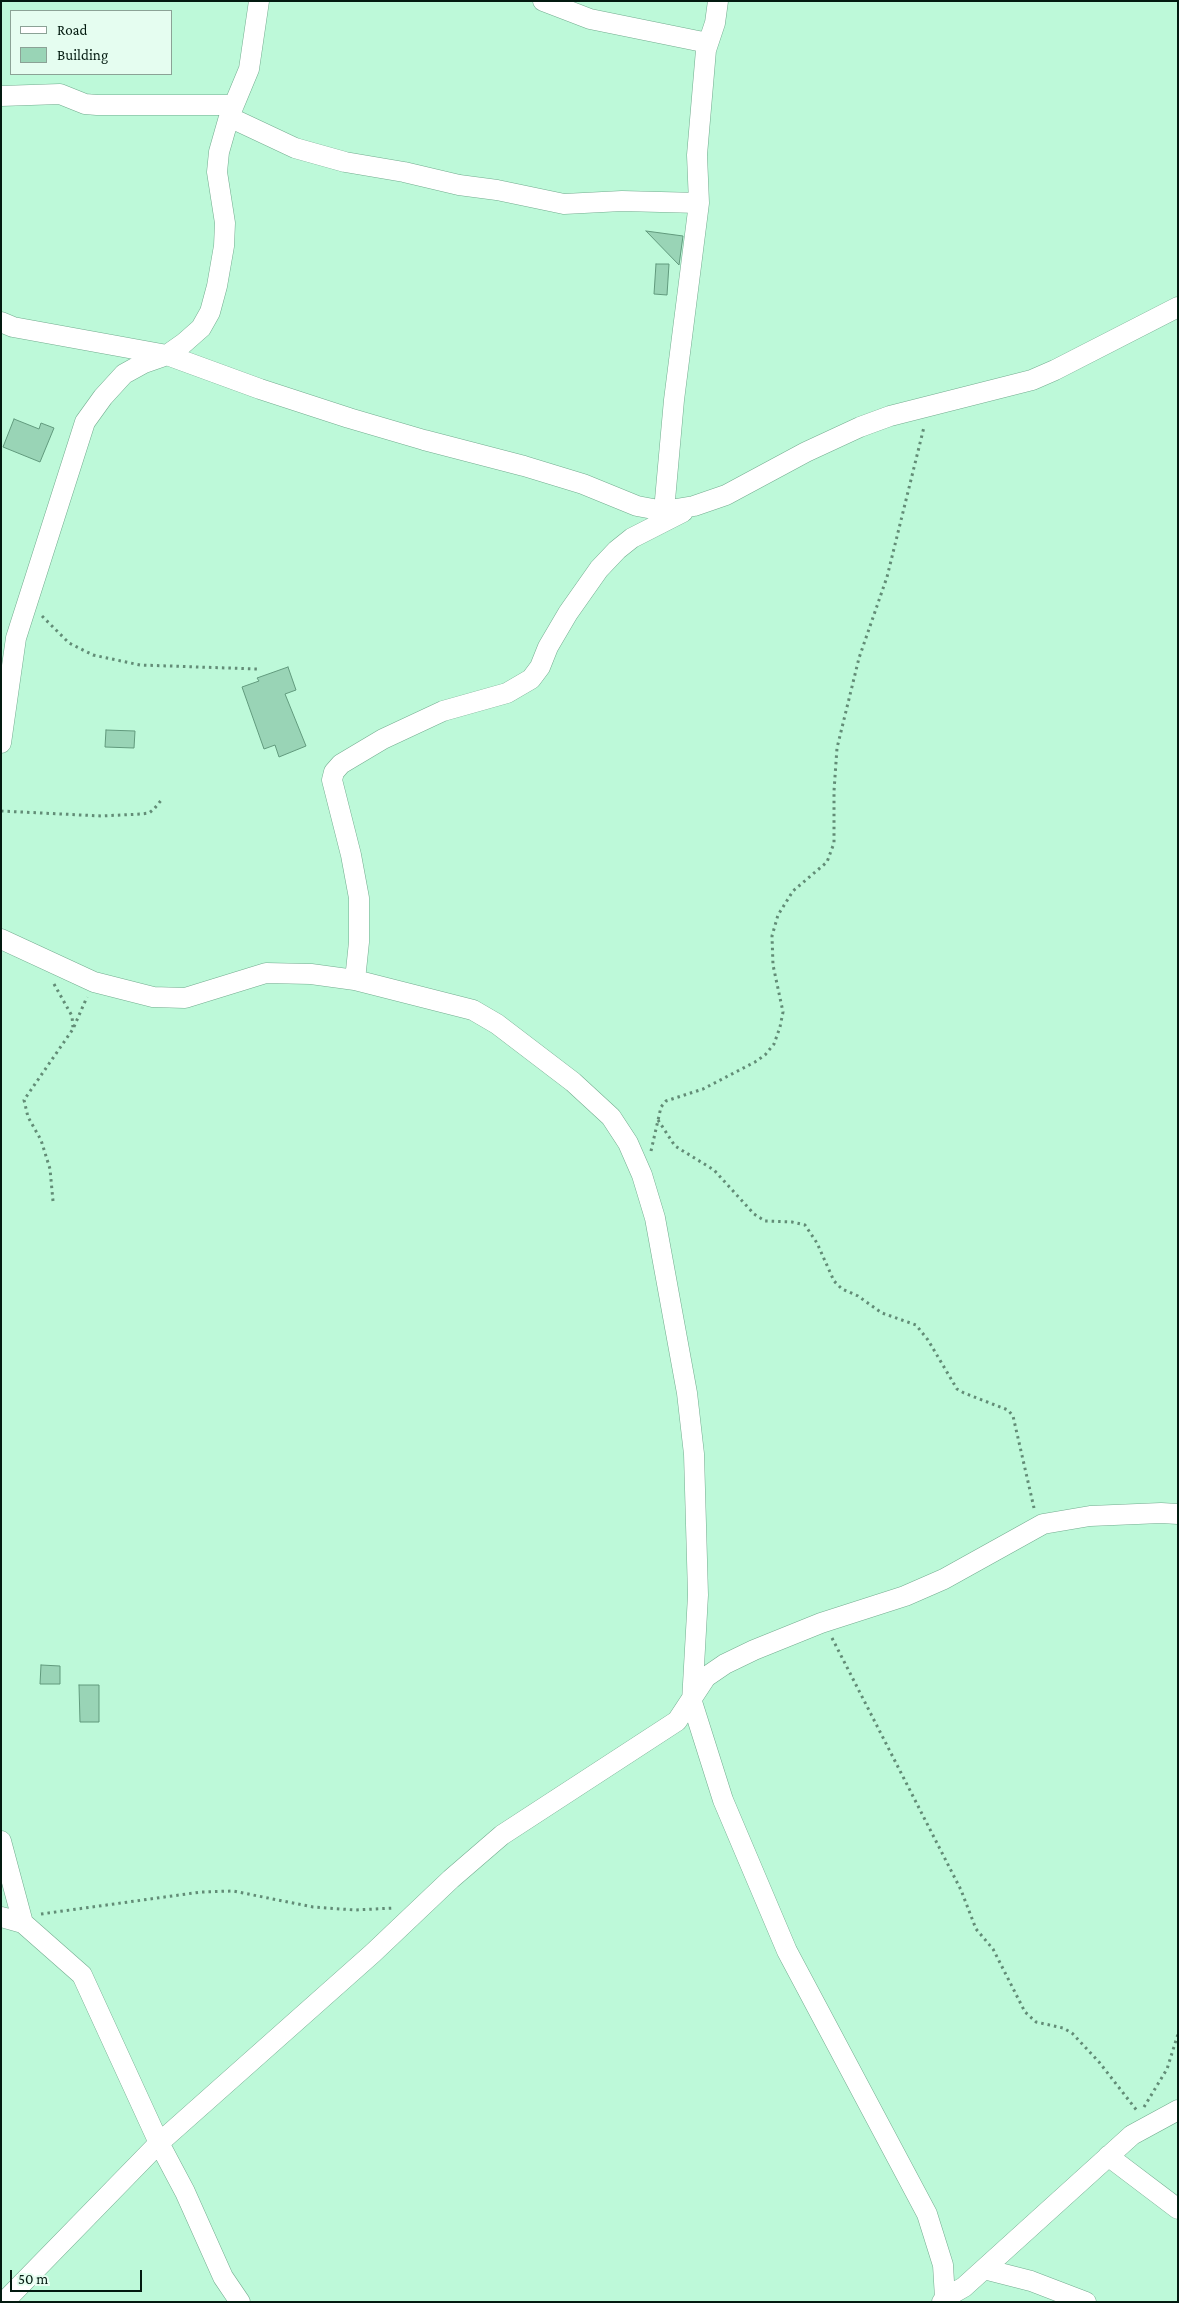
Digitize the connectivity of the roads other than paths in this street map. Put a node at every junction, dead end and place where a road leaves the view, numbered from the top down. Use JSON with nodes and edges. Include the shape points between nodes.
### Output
{"nodes":[{"id":1,"x":259,"y":1,"type":"edge"},
{"id":2,"x":543,"y":1,"type":"edge"},
{"id":3,"x":718,"y":1,"type":"edge"},
{"id":4,"x":708,"y":43,"type":"junction"},
{"id":5,"x":1,"y":96,"type":"edge"},
{"id":6,"x":231,"y":111,"type":"junction"},
{"id":7,"x":698,"y":203,"type":"junction"},
{"id":8,"x":1178,"y":307,"type":"edge"},
{"id":9,"x":1,"y":322,"type":"edge"},
{"id":10,"x":167,"y":355,"type":"junction"},
{"id":11,"x":694,"y":506,"type":"junction"},
{"id":12,"x":664,"y":511,"type":"junction"},
{"id":13,"x":1,"y":743,"type":"edge"},
{"id":14,"x":1,"y":939,"type":"edge"},
{"id":15,"x":354,"y":980,"type":"junction"},
{"id":16,"x":1178,"y":1514,"type":"edge"},
{"id":17,"x":692,"y":1702,"type":"junction"},
{"id":18,"x":1,"y":1841,"type":"edge"},
{"id":19,"x":15,"y":1918,"type":"edge"},
{"id":20,"x":1178,"y":2110,"type":"edge"},
{"id":21,"x":159,"y":2143,"type":"junction"},
{"id":22,"x":1108,"y":2156,"type":"junction"},
{"id":23,"x":1178,"y":2209,"type":"edge"},
{"id":24,"x":984,"y":2269,"type":"junction"},
{"id":25,"x":943,"y":2300,"type":"edge"},
{"id":26,"x":4,"y":2302,"type":"edge"},
{"id":27,"x":240,"y":2302,"type":"edge"},
{"id":28,"x":1086,"y":2302,"type":"edge"}],
"edges":[{"from":1,"to":6,"type":"street","via":[[248,69]]},
{"from":2,"to":4,"type":"street","via":[[590,19]]},
{"from":3,"to":4,"type":"street"},
{"from":4,"to":7,"type":"street","via":[[697,154]]},
{"from":5,"to":6,"type":"street","via":[[60,94],[85,104]]},
{"from":6,"to":7,"type":"street","via":[[295,148],[459,186],[564,204],[622,201]]},
{"from":6,"to":10,"type":"street","via":[[219,152],[217,172],[225,222],[217,286],[210,312],[201,328]]},
{"from":7,"to":12,"type":"street"},
{"from":8,"to":11,"type":"street","via":[[1032,380],[890,416],[860,427],[726,495]]},
{"from":9,"to":10,"type":"street","via":[[12,327]]},
{"from":10,"to":12,"type":"street","via":[[349,418],[524,466],[583,484],[637,506]]},
{"from":10,"to":13,"type":"street","via":[[124,374],[85,422],[14,646]]},
{"from":11,"to":12,"type":"street"},
{"from":11,"to":15,"type":"street","via":[[632,538],[617,550],[599,569],[568,613],[540,668],[531,678],[507,693],[443,711],[383,739],[341,764],[334,772],[332,780],[359,898],[359,942]]},
{"from":14,"to":15,"type":"street","via":[[94,982],[166,999],[185,998],[266,973],[311,974]]},
{"from":15,"to":17,"type":"street","via":[[473,1010],[497,1024],[573,1082],[611,1117],[628,1143],[642,1174],[654,1218],[687,1393],[694,1454],[698,1595]]},
{"from":16,"to":17,"type":"street","via":[[1090,1516],[1039,1526],[944,1579],[905,1596],[821,1623],[725,1664],[706,1677]]},
{"from":17,"to":21,"type":"street","via":[[677,1721],[502,1835]]},
{"from":17,"to":25,"type":"street","via":[[723,1800],[787,1951],[927,2214],[943,2265]]},
{"from":18,"to":19,"type":"street"},
{"from":19,"to":21,"type":"street","via":[[82,1975]]},
{"from":20,"to":22,"type":"street","via":[[1132,2135]]},
{"from":21,"to":26,"type":"street"},
{"from":21,"to":27,"type":"street","via":[[223,2277]]},
{"from":22,"to":23,"type":"street"},
{"from":22,"to":24,"type":"street"},
{"from":24,"to":25,"type":"street"},
{"from":24,"to":28,"type":"street","via":[[1031,2281]]}]}
